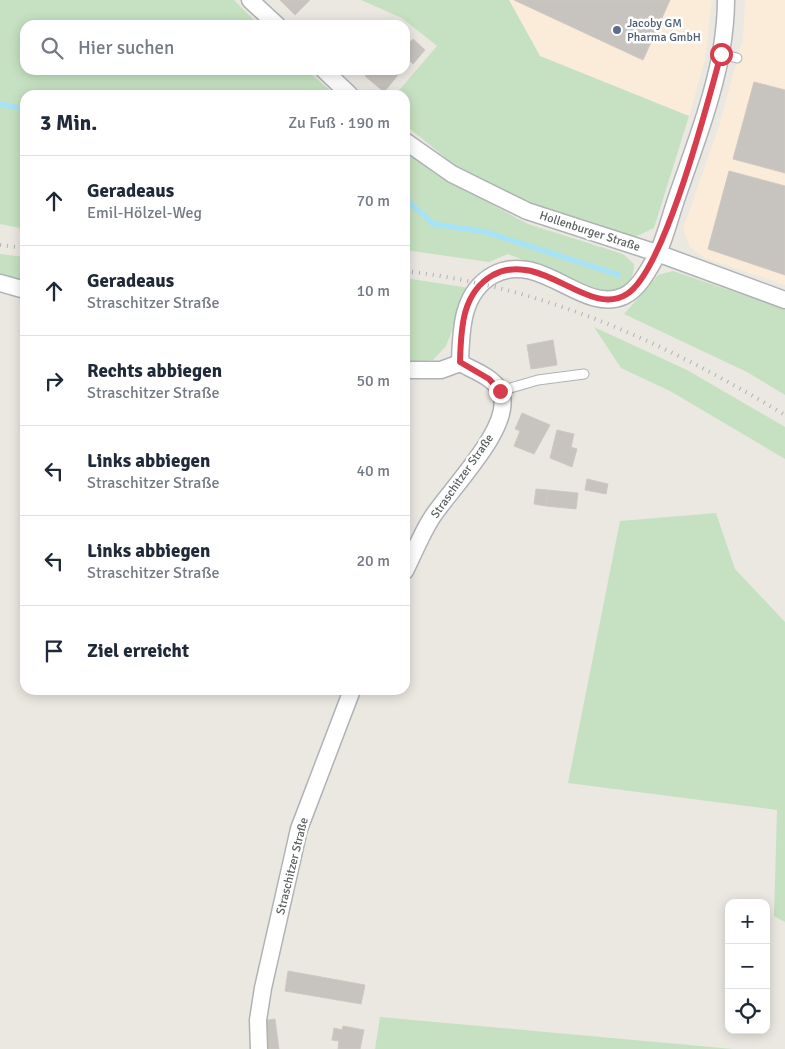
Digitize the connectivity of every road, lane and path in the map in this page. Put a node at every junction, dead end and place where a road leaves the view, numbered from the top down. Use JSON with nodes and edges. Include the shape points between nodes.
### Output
{"nodes":[{"id":1,"x":250,"y":0,"type":"edge"},
{"id":2,"x":726,"y":0,"type":"edge"},
{"id":3,"x":271,"y":20,"type":"edge"},
{"id":4,"x":721,"y":54,"type":"junction"},
{"id":5,"x":737,"y":58,"type":"dead end"},
{"id":6,"x":329,"y":75,"type":"edge"},
{"id":7,"x":345,"y":90,"type":"edge"},
{"id":8,"x":410,"y":145,"type":"edge"},
{"id":9,"x":657,"y":253,"type":"junction"},
{"id":10,"x":0,"y":282,"type":"edge"},
{"id":11,"x":20,"y":288,"type":"edge"},
{"id":12,"x":785,"y":300,"type":"edge"},
{"id":13,"x":460,"y":362,"type":"junction"},
{"id":14,"x":410,"y":370,"type":"edge"},
{"id":15,"x":584,"y":374,"type":"dead end"},
{"id":16,"x":500,"y":391,"type":"junction"},
{"id":17,"x":410,"y":560,"type":"edge"},
{"id":18,"x":350,"y":695,"type":"edge"},
{"id":19,"x":259,"y":1049,"type":"edge"}],
"edges":[{"from":1,"to":3,"type":"street"},
{"from":2,"to":4,"type":"street"},
{"from":4,"to":5,"type":"lane"},
{"from":4,"to":9,"type":"street","via":[[704,119]]},
{"from":6,"to":7,"type":"street"},
{"from":8,"to":9,"type":"street","name":"Hollenburger Straße","via":[[452,174],[527,211]]},
{"from":9,"to":12,"type":"street","name":"Hollenburger Straße"},
{"from":9,"to":13,"type":"street","via":[[637,286],[614,299],[598,299],[526,268],[505,269],[486,279],[468,303],[461,326]]},
{"from":10,"to":11,"type":"street"},
{"from":13,"to":14,"type":"street","via":[[441,370]]},
{"from":13,"to":16,"type":"street","via":[[489,379]]},
{"from":15,"to":16,"type":"lane","via":[[538,380]]},
{"from":16,"to":17,"type":"street","name":"Straschitzer Straße","via":[[501,417],[491,438],[432,518]]},
{"from":18,"to":19,"type":"street","name":"Straschitzer Straße","via":[[299,829],[263,988],[258,1020]]}]}
